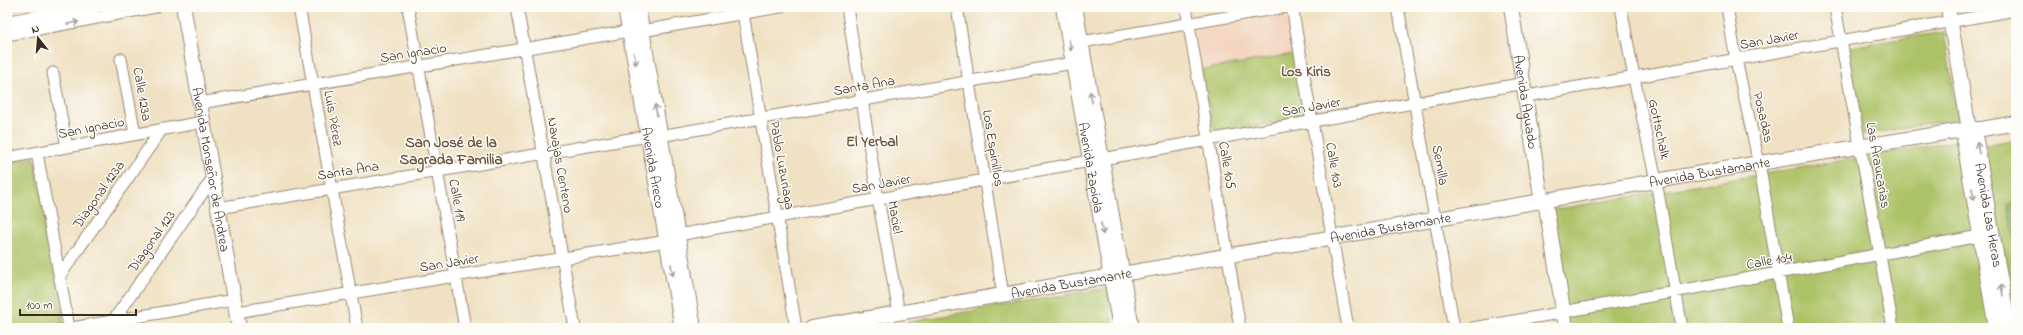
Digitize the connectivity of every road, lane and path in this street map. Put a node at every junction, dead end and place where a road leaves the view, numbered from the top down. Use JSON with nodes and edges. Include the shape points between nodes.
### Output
{"nodes":[{"id":1,"x":93,"y":7,"type":"edge"},
{"id":2,"x":155,"y":7,"type":"edge"},
{"id":3,"x":299,"y":7,"type":"edge"},
{"id":4,"x":408,"y":7,"type":"edge"},
{"id":5,"x":517,"y":7,"type":"edge"},
{"id":6,"x":625,"y":7,"type":"edge"},
{"id":7,"x":638,"y":7,"type":"edge"},
{"id":8,"x":780,"y":7,"type":"edge"},
{"id":9,"x":847,"y":7,"type":"edge"},
{"id":10,"x":956,"y":7,"type":"edge"},
{"id":11,"x":1063,"y":7,"type":"edge"},
{"id":12,"x":1075,"y":7,"type":"edge"},
{"id":13,"x":1186,"y":7,"type":"edge"},
{"id":14,"x":1285,"y":7,"type":"edge"},
{"id":15,"x":1292,"y":7,"type":"edge"},
{"id":16,"x":1398,"y":7,"type":"edge"},
{"id":17,"x":1511,"y":7,"type":"edge"},
{"id":18,"x":1621,"y":7,"type":"edge"},
{"id":19,"x":1727,"y":7,"type":"edge"},
{"id":20,"x":1835,"y":7,"type":"edge"},
{"id":21,"x":1948,"y":7,"type":"edge"},
{"id":22,"x":183,"y":8,"type":"edge"},
{"id":23,"x":743,"y":10,"type":"edge"},
{"id":24,"x":2016,"y":10,"type":"edge"},
{"id":25,"x":1951,"y":22,"type":"junction"},
{"id":26,"x":7,"y":23,"type":"edge"},
{"id":27,"x":1188,"y":24,"type":"junction"},
{"id":28,"x":636,"y":31,"type":"junction"},
{"id":29,"x":7,"y":35,"type":"edge"},
{"id":30,"x":1841,"y":41,"type":"junction"},
{"id":31,"x":1082,"y":42,"type":"junction"},
{"id":32,"x":524,"y":49,"type":"junction"},
{"id":33,"x":121,"y":59,"type":"dead end"},
{"id":34,"x":1736,"y":60,"type":"junction"},
{"id":35,"x":1073,"y":63,"type":"junction"},
{"id":36,"x":419,"y":66,"type":"junction"},
{"id":37,"x":53,"y":73,"type":"dead end"},
{"id":38,"x":1634,"y":78,"type":"junction"},
{"id":39,"x":968,"y":82,"type":"junction"},
{"id":40,"x":313,"y":84,"type":"junction"},
{"id":41,"x":1526,"y":90,"type":"junction"},
{"id":42,"x":862,"y":100,"type":"junction"},
{"id":43,"x":1415,"y":102,"type":"junction"},
{"id":44,"x":200,"y":103,"type":"junction"},
{"id":45,"x":2016,"y":116,"type":"edge"},
{"id":46,"x":760,"y":118,"type":"junction"},
{"id":47,"x":1312,"y":121,"type":"junction"},
{"id":48,"x":203,"y":122,"type":"junction"},
{"id":49,"x":2016,"y":123,"type":"edge"},
{"id":50,"x":1969,"y":128,"type":"junction"},
{"id":51,"x":162,"y":129,"type":"junction"},
{"id":52,"x":135,"y":134,"type":"junction"},
{"id":53,"x":654,"y":136,"type":"junction"},
{"id":54,"x":1208,"y":140,"type":"junction"},
{"id":55,"x":1860,"y":146,"type":"junction"},
{"id":56,"x":67,"y":147,"type":"junction"},
{"id":57,"x":37,"y":152,"type":"junction"},
{"id":58,"x":544,"y":154,"type":"junction"},
{"id":59,"x":7,"y":158,"type":"edge"},
{"id":60,"x":1096,"y":160,"type":"junction"},
{"id":61,"x":1759,"y":162,"type":"junction"},
{"id":62,"x":438,"y":172,"type":"junction"},
{"id":63,"x":213,"y":178,"type":"junction"},
{"id":64,"x":984,"y":180,"type":"junction"},
{"id":65,"x":1656,"y":181,"type":"junction"},
{"id":66,"x":332,"y":188,"type":"junction"},
{"id":67,"x":878,"y":199,"type":"junction"},
{"id":68,"x":1541,"y":199,"type":"junction"},
{"id":69,"x":218,"y":208,"type":"junction"},
{"id":70,"x":777,"y":217,"type":"junction"},
{"id":71,"x":1435,"y":220,"type":"junction"},
{"id":72,"x":1980,"y":236,"type":"junction"},
{"id":73,"x":1332,"y":237,"type":"junction"},
{"id":74,"x":672,"y":238,"type":"junction"},
{"id":75,"x":1228,"y":255,"type":"junction"},
{"id":76,"x":1880,"y":255,"type":"junction"},
{"id":77,"x":562,"y":258,"type":"junction"},
{"id":78,"x":1778,"y":273,"type":"junction"},
{"id":79,"x":1117,"y":275,"type":"junction"},
{"id":80,"x":456,"y":276,"type":"junction"},
{"id":81,"x":59,"y":277,"type":"junction"},
{"id":82,"x":1675,"y":292,"type":"junction"},
{"id":83,"x":350,"y":293,"type":"junction"},
{"id":84,"x":1003,"y":295,"type":"junction"},
{"id":85,"x":236,"y":306,"type":"junction"},
{"id":86,"x":1561,"y":312,"type":"junction"},
{"id":87,"x":899,"y":313,"type":"junction"},
{"id":88,"x":113,"y":321,"type":"junction"},
{"id":89,"x":68,"y":328,"type":"edge"},
{"id":90,"x":72,"y":328,"type":"edge"},
{"id":91,"x":239,"y":328,"type":"edge"},
{"id":92,"x":356,"y":328,"type":"edge"},
{"id":93,"x":465,"y":328,"type":"edge"},
{"id":94,"x":575,"y":328,"type":"edge"},
{"id":95,"x":682,"y":328,"type":"edge"},
{"id":96,"x":694,"y":328,"type":"edge"},
{"id":97,"x":796,"y":328,"type":"edge"},
{"id":98,"x":812,"y":328,"type":"edge"},
{"id":99,"x":1120,"y":328,"type":"edge"},
{"id":100,"x":1132,"y":328,"type":"edge"},
{"id":101,"x":1240,"y":328,"type":"edge"},
{"id":102,"x":1348,"y":328,"type":"edge"},
{"id":103,"x":1454,"y":328,"type":"edge"},
{"id":104,"x":1473,"y":328,"type":"edge"},
{"id":105,"x":1561,"y":328,"type":"edge"},
{"id":106,"x":1566,"y":328,"type":"edge"},
{"id":107,"x":1682,"y":328,"type":"edge"},
{"id":108,"x":1788,"y":328,"type":"edge"},
{"id":109,"x":1893,"y":328,"type":"edge"},
{"id":110,"x":1996,"y":328,"type":"edge"},
{"id":111,"x":2009,"y":328,"type":"edge"}],
"edges":[{"from":1,"to":26,"type":"main road"},
{"from":29,"to":2,"type":"street","one_way":true},
{"from":3,"to":40,"type":"street","name":"Luis Pérez"},
{"from":4,"to":36,"type":"street","name":"Calle 119"},
{"from":5,"to":32,"type":"street","name":"Navajas Centeno"},
{"from":6,"to":28,"type":"main road","name":"Avenida Areco"},
{"from":7,"to":28,"type":"main road","name":"Avenida Areco"},
{"from":8,"to":23,"type":"street","name":"San Ignacio"},
{"from":9,"to":42,"type":"street","name":"Maciel"},
{"from":10,"to":39,"type":"street","name":"Los Espinillos"},
{"from":11,"to":35,"type":"main road","name":"Avenida Zapiola","one_way":true},
{"from":12,"to":31,"type":"main road","name":"Avenida Zapiola"},
{"from":13,"to":27,"type":"street","name":"Calle 105"},
{"from":14,"to":27,"type":"street"},
{"from":15,"to":47,"type":"street","name":"Calle 103"},
{"from":16,"to":43,"type":"street","name":"Semilla"},
{"from":17,"to":41,"type":"main road","name":"Avenida Aguado"},
{"from":18,"to":38,"type":"street","name":"Gottschalk"},
{"from":19,"to":34,"type":"street","name":"Posadas"},
{"from":20,"to":30,"type":"street","name":"Las Araucarias"},
{"from":21,"to":25,"type":"main road","name":"Avenida Las Heras"},
{"from":22,"to":44,"type":"main road","name":"Avenida Monseñor de Andrea"},
{"from":23,"to":28,"type":"street","name":"San Ignacio"},
{"from":23,"to":46,"type":"street","name":"Pablo Luzuriaga"},
{"from":24,"to":25,"type":"street","name":"San Javier"},
{"from":25,"to":30,"type":"street","name":"San Javier"},
{"from":25,"to":50,"type":"main road","name":"Avenida Las Heras"},
{"from":27,"to":31,"type":"street"},
{"from":27,"to":54,"type":"street","name":"Calle 105"},
{"from":28,"to":32,"type":"street","name":"San Ignacio"},
{"from":28,"to":53,"type":"main road","name":"Avenida Areco"},
{"from":30,"to":34,"type":"street","name":"San Javier"},
{"from":30,"to":55,"type":"street","name":"Las Araucarias"},
{"from":60,"to":31,"type":"main road","name":"Avenida Zapiola","one_way":true},
{"from":32,"to":36,"type":"street","name":"San Ignacio"},
{"from":32,"to":58,"type":"street","name":"Navajas Centeno"},
{"from":33,"to":52,"type":"street","name":"Calle 123a"},
{"from":34,"to":38,"type":"street","name":"San Javier"},
{"from":34,"to":61,"type":"street","name":"Posadas"},
{"from":35,"to":39,"type":"street","name":"Santa Ana"},
{"from":35,"to":60,"type":"main road","name":"Avenida Zapiola"},
{"from":36,"to":40,"type":"street","name":"San Ignacio"},
{"from":36,"to":62,"type":"street","name":"Calle 119"},
{"from":37,"to":56,"type":"street"},
{"from":38,"to":41,"type":"street","name":"San Javier"},
{"from":38,"to":65,"type":"street","name":"Gottschalk"},
{"from":39,"to":42,"type":"street","name":"Santa Ana"},
{"from":39,"to":64,"type":"street","name":"Los Espinillos"},
{"from":40,"to":44,"type":"street","name":"San Ignacio"},
{"from":40,"to":66,"type":"street","name":"Luis Pérez"},
{"from":41,"to":43,"type":"street","name":"San Javier"},
{"from":41,"to":68,"type":"main road","name":"Avenida Aguado"},
{"from":42,"to":46,"type":"street","name":"Santa Ana"},
{"from":42,"to":67,"type":"street","name":"Maciel"},
{"from":43,"to":47,"type":"street","name":"San Javier"},
{"from":43,"to":71,"type":"street","name":"Semilla"},
{"from":44,"to":48,"type":"main road","name":"Avenida Monseñor de Andrea"},
{"from":45,"to":50,"type":"main road","name":"Avenida Bustamante","via":[[1981,122]]},
{"from":46,"to":53,"type":"street","name":"Santa Ana"},
{"from":46,"to":70,"type":"street","name":"Pablo Luzuriaga"},
{"from":47,"to":54,"type":"street","name":"San Javier"},
{"from":47,"to":73,"type":"street","name":"Calle 103"},
{"from":48,"to":51,"type":"street","name":"San Ignacio"},
{"from":48,"to":63,"type":"main road","name":"Avenida Monseñor de Andrea"},
{"from":49,"to":50,"type":"main road","name":"Avenida Bustamante","via":[[1982,129]]},
{"from":50,"to":55,"type":"main road","name":"Avenida Bustamante"},
{"from":50,"to":72,"type":"main road","name":"Avenida Las Heras","one_way":true,"via":[[1964,142]]},
{"from":111,"to":50,"type":"main road","name":"Avenida Las Heras","one_way":true,"via":[[1976,140]]},
{"from":51,"to":52,"type":"street","name":"San Ignacio"},
{"from":51,"to":81,"type":"street","name":"Diagonal 123a"},
{"from":52,"to":56,"type":"street","name":"San Ignacio"},
{"from":53,"to":58,"type":"street","name":"Santa Ana"},
{"from":53,"to":74,"type":"main road","name":"Avenida Areco"},
{"from":54,"to":60,"type":"street","name":"San Javier"},
{"from":54,"to":75,"type":"street","name":"Calle 105"},
{"from":55,"to":61,"type":"main road","name":"Avenida Bustamante"},
{"from":55,"to":76,"type":"street","name":"Las Araucarias"},
{"from":56,"to":57,"type":"street","name":"San Ignacio"},
{"from":57,"to":59,"type":"street","name":"San Ignacio"},
{"from":57,"to":81,"type":"street"},
{"from":58,"to":62,"type":"street","name":"Santa Ana"},
{"from":58,"to":77,"type":"street","name":"Navajas Centeno"},
{"from":60,"to":64,"type":"street","name":"San Javier"},
{"from":60,"to":79,"type":"main road","name":"Avenida Zapiola"},
{"from":61,"to":65,"type":"main road","name":"Avenida Bustamante"},
{"from":61,"to":78,"type":"street","name":"Posadas"},
{"from":62,"to":66,"type":"street","name":"Santa Ana"},
{"from":62,"to":80,"type":"street","name":"Calle 119"},
{"from":63,"to":69,"type":"main road","name":"Avenida Monseñor de Andrea"},
{"from":63,"to":88,"type":"street","name":"Diagonal 123"},
{"from":64,"to":67,"type":"street","name":"San Javier"},
{"from":64,"to":84,"type":"street","name":"Los Espinillos"},
{"from":65,"to":68,"type":"main road","name":"Avenida Bustamante"},
{"from":65,"to":82,"type":"street","name":"Gottschalk"},
{"from":66,"to":69,"type":"street","name":"Santa Ana"},
{"from":66,"to":83,"type":"street","name":"Luis Pérez"},
{"from":67,"to":70,"type":"street","name":"San Javier"},
{"from":67,"to":87,"type":"street","name":"Maciel"},
{"from":68,"to":71,"type":"main road","name":"Avenida Bustamante"},
{"from":68,"to":86,"type":"main road","name":"Avenida Aguado"},
{"from":69,"to":85,"type":"main road","name":"Avenida Monseñor de Andrea"},
{"from":70,"to":74,"type":"street","name":"San Javier"},
{"from":70,"to":97,"type":"street","name":"Pablo Luzuriaga"},
{"from":71,"to":73,"type":"main road","name":"Avenida Bustamante"},
{"from":71,"to":103,"type":"street","name":"Semilla"},
{"from":72,"to":76,"type":"street","name":"Calle 104"},
{"from":72,"to":110,"type":"main road","name":"Avenida Las Heras"},
{"from":73,"to":75,"type":"main road","name":"Avenida Bustamante"},
{"from":73,"to":102,"type":"street","name":"Calle 103"},
{"from":74,"to":77,"type":"street","name":"San Javier"},
{"from":74,"to":95,"type":"main road","name":"Avenida Areco","one_way":true},
{"from":74,"to":96,"type":"main road","name":"Avenida Areco"},
{"from":75,"to":79,"type":"main road","name":"Avenida Bustamante"},
{"from":75,"to":101,"type":"street","name":"Calle 105"},
{"from":76,"to":78,"type":"street","name":"Calle 104"},
{"from":76,"to":109,"type":"street","name":"Las Araucarias"},
{"from":77,"to":80,"type":"street","name":"San Javier"},
{"from":77,"to":94,"type":"street","name":"Navajas Centeno"},
{"from":78,"to":82,"type":"street","name":"Calle 104"},
{"from":78,"to":108,"type":"street","name":"Posadas"},
{"from":79,"to":84,"type":"main road","name":"Avenida Bustamante"},
{"from":79,"to":99,"type":"main road","name":"Avenida Zapiola"},
{"from":79,"to":100,"type":"main road","name":"Avenida Zapiola"},
{"from":80,"to":83,"type":"street","name":"San Javier"},
{"from":80,"to":93,"type":"street","name":"Calle 119"},
{"from":81,"to":89,"type":"street"},
{"from":82,"to":86,"type":"street","name":"Calle 104"},
{"from":82,"to":107,"type":"street","name":"Gottschalk"},
{"from":83,"to":85,"type":"street","name":"San Javier"},
{"from":83,"to":92,"type":"street","name":"Luis Pérez"},
{"from":84,"to":87,"type":"main road","name":"Avenida Bustamante"},
{"from":85,"to":88,"type":"street","name":"San Javier"},
{"from":85,"to":91,"type":"main road","name":"Avenida Monseñor de Andrea"},
{"from":86,"to":104,"type":"street","name":"Calle 104"},
{"from":86,"to":105,"type":"main road","name":"Avenida Aguado"},
{"from":86,"to":106,"type":"main road","name":"Avenida Aguado"},
{"from":87,"to":98,"type":"main road","name":"Avenida Bustamante"},
{"from":88,"to":90,"type":"street","name":"San Javier"}]}
